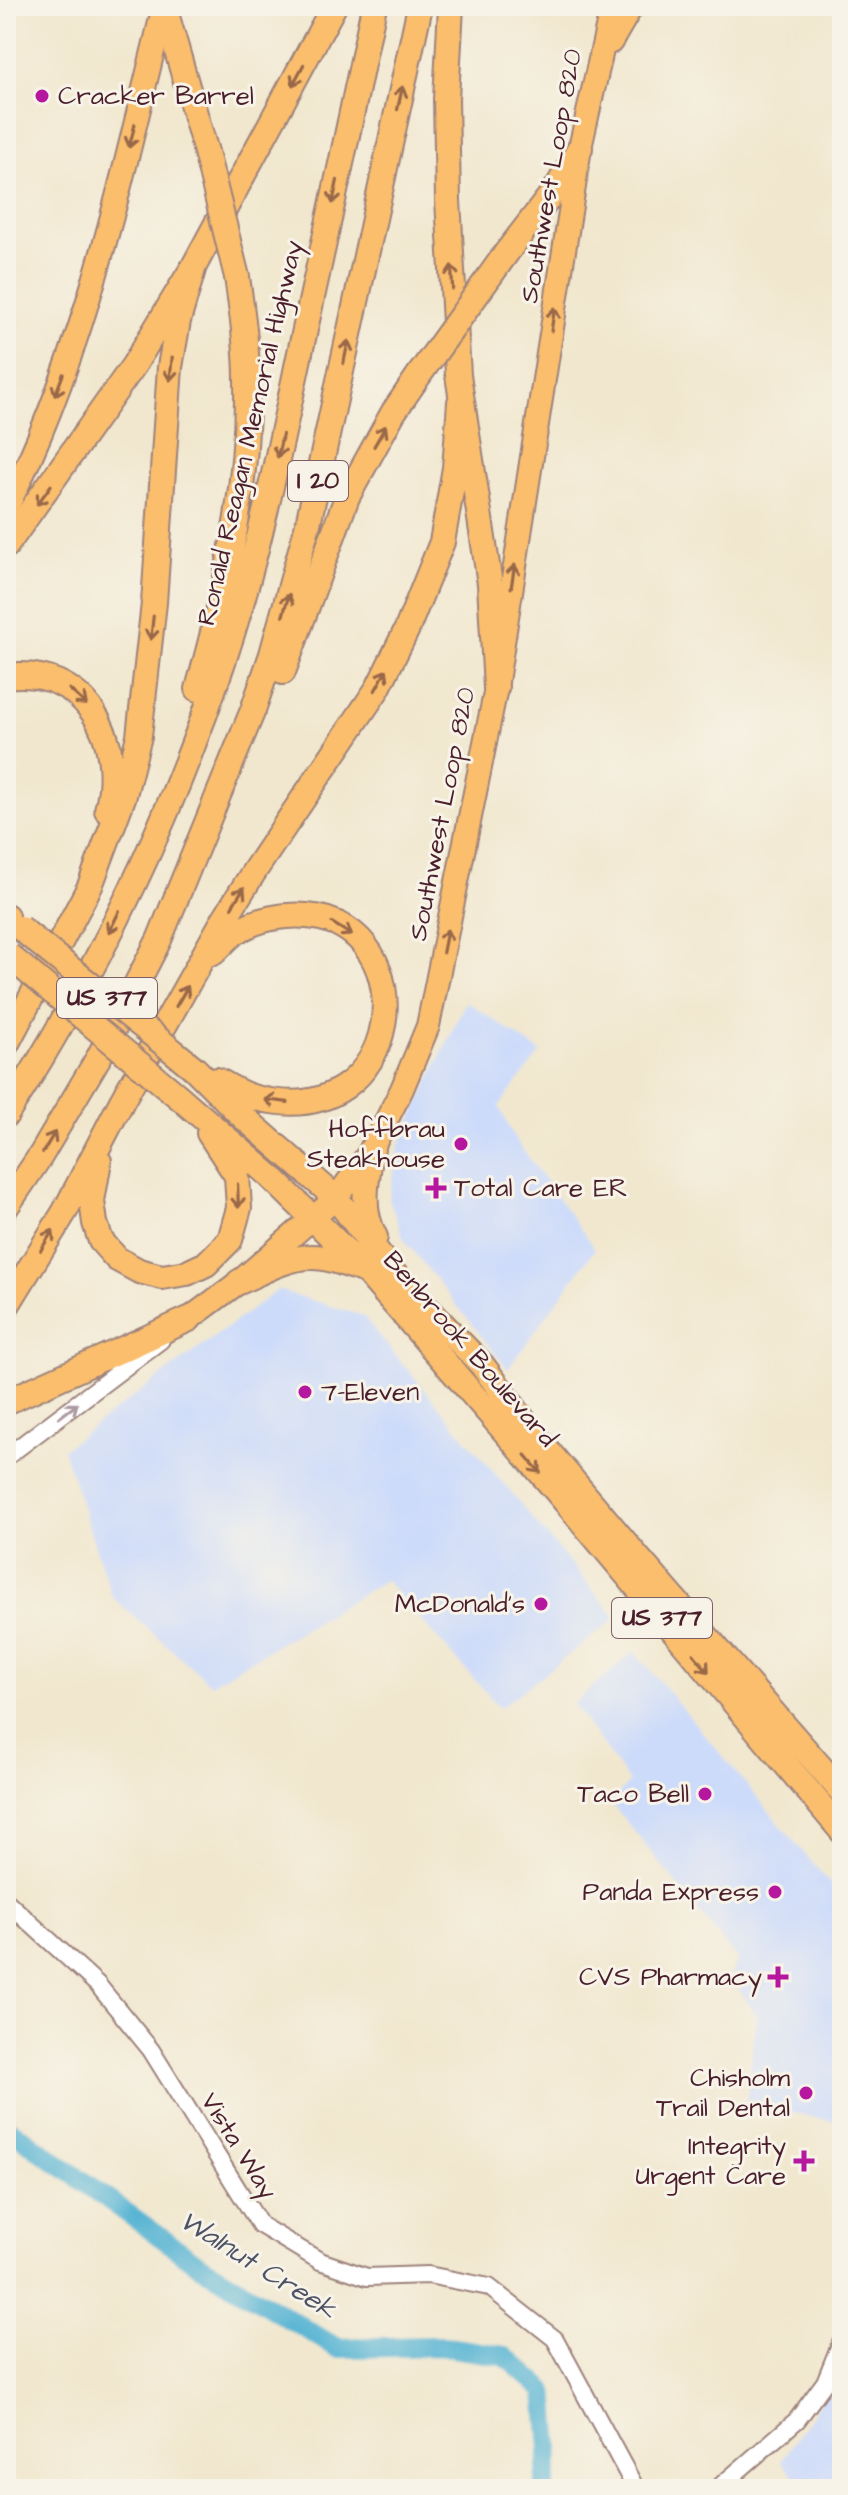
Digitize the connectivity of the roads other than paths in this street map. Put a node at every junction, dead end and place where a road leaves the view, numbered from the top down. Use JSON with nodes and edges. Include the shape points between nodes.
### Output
{"nodes":[{"id":1,"x":164,"y":6,"type":"edge"},
{"id":2,"x":334,"y":6,"type":"edge"},
{"id":3,"x":374,"y":6,"type":"edge"},
{"id":4,"x":420,"y":6,"type":"edge"},
{"id":5,"x":451,"y":6,"type":"edge"},
{"id":6,"x":612,"y":6,"type":"edge"},
{"id":7,"x":632,"y":6,"type":"edge"},
{"id":8,"x":599,"y":64,"type":"junction"},
{"id":9,"x":580,"y":148,"type":"junction"},
{"id":10,"x":194,"y":266,"type":"junction"},
{"id":11,"x":460,"y":402,"type":"junction"},
{"id":12,"x":6,"y":509,"type":"edge"},
{"id":13,"x":6,"y":546,"type":"edge"},
{"id":14,"x":6,"y":676,"type":"edge"},
{"id":15,"x":496,"y":688,"type":"junction"},
{"id":16,"x":148,"y":852,"type":"junction"},
{"id":17,"x":90,"y":886,"type":"junction"},
{"id":18,"x":10,"y":920,"type":"edge"},
{"id":19,"x":159,"y":940,"type":"junction"},
{"id":20,"x":7,"y":954,"type":"edge"},
{"id":21,"x":200,"y":965,"type":"junction"},
{"id":22,"x":6,"y":1045,"type":"edge"},
{"id":23,"x":195,"y":1069,"type":"junction"},
{"id":24,"x":184,"y":1101,"type":"junction"},
{"id":25,"x":6,"y":1115,"type":"edge"},
{"id":26,"x":104,"y":1138,"type":"junction"},
{"id":27,"x":372,"y":1149,"type":"junction"},
{"id":28,"x":336,"y":1198,"type":"junction"},
{"id":29,"x":6,"y":1207,"type":"edge"},
{"id":30,"x":313,"y":1219,"type":"junction"},
{"id":31,"x":365,"y":1270,"type":"junction"},
{"id":32,"x":395,"y":1275,"type":"junction"},
{"id":33,"x":239,"y":1282,"type":"junction"},
{"id":34,"x":6,"y":1307,"type":"edge"},
{"id":35,"x":189,"y":1319,"type":"junction"},
{"id":36,"x":6,"y":1402,"type":"edge"},
{"id":37,"x":6,"y":1457,"type":"edge"},
{"id":38,"x":641,"y":1577,"type":"junction"},
{"id":39,"x":842,"y":1792,"type":"edge"},
{"id":40,"x":842,"y":1831,"type":"edge"},
{"id":41,"x":6,"y":1901,"type":"edge"},
{"id":42,"x":842,"y":2340,"type":"edge"},
{"id":43,"x":636,"y":2489,"type":"edge"},
{"id":44,"x":717,"y":2489,"type":"edge"}],
"edges":[{"from":1,"to":12,"type":"main road","one_way":true,"via":[[71,355]]},
{"from":1,"to":16,"type":"highway","bridge":true,"via":[[237,277],[247,382],[244,460],[219,610],[189,718],[149,816]]},
{"from":2,"to":10,"type":"highway","one_way":true},
{"from":3,"to":16,"type":"highway","name":"Ronald Reagan Memorial Highway","number":"I 20","one_way":true,"via":[[246,586],[197,735]]},
{"from":19,"to":4,"type":"highway","number":"I 20","one_way":true,"via":[[253,710],[293,582]]},
{"from":11,"to":5,"type":"highway","one_way":true,"via":[[447,185]]},
{"from":6,"to":8,"type":"main road","name":"Southwest Loop 820"},
{"from":7,"to":8,"type":"main road"},
{"from":8,"to":9,"type":"main road","name":"Southwest Loop 820"},
{"from":15,"to":9,"type":"main road","name":"Southwest Loop 820","one_way":true},
{"from":19,"to":9,"type":"highway","one_way":true,"bridge":true,"via":[[177,927],[252,757],[347,497],[393,413]]},
{"from":10,"to":13,"type":"highway","one_way":true,"via":[[134,365]]},
{"from":10,"to":17,"type":"highway","one_way":true,"via":[[170,367],[139,736],[124,795]]},
{"from":11,"to":15,"type":"highway","via":[[490,584]]},
{"from":21,"to":11,"type":"highway","one_way":true,"via":[[255,870],[378,688],[407,629],[442,542]]},
{"from":14,"to":17,"type":"highway","one_way":true,"via":[[34,674],[58,682],[76,693],[100,723],[112,767]]},
{"from":27,"to":15,"type":"main road","name":"Southwest Loop 820","one_way":true,"via":[[428,1026]]},
{"from":16,"to":25,"type":"highway","name":"Ronald Reagan Memorial Highway","number":"I 20","one_way":true,"via":[[106,940]]},
{"from":17,"to":22,"type":"highway"},
{"from":18,"to":23,"type":"highway","name":"Benbrook Boulevard","number":"US 377","bridge":true},
{"from":29,"to":19,"type":"highway","number":"I 20","one_way":true,"via":[[100,1055]]},
{"from":20,"to":24,"type":"highway","name":"Benbrook Boulevard","number":"US 377","bridge":true},
{"from":21,"to":23,"type":"highway","one_way":true,"via":[[236,932],[260,921],[290,914],[318,917],[343,926],[363,943],[378,969],[384,1025],[373,1059],[324,1099],[253,1098]]},
{"from":26,"to":21,"type":"highway","one_way":true},
{"from":23,"to":28,"type":"highway","name":"Benbrook Boulevard","number":"US 377"},
{"from":24,"to":26,"type":"highway","one_way":true,"via":[[237,1176],[239,1208],[230,1240],[206,1264],[187,1273],[162,1277],[139,1271],[117,1259],[101,1241],[92,1201]]},
{"from":24,"to":30,"type":"highway","name":"Benbrook Boulevard","number":"US 377"},
{"from":34,"to":26,"type":"highway","one_way":true},
{"from":27,"to":28,"type":"main road","name":"Southwest Loop 820"},
{"from":27,"to":32,"type":"highway","via":[[365,1182],[370,1227]]},
{"from":28,"to":30,"type":"main road","name":"Southwest Loop 820"},
{"from":28,"to":32,"type":"highway","name":"Benbrook Boulevard","number":"US 377"},
{"from":30,"to":31,"type":"highway","name":"Benbrook Boulevard","number":"US 377"},
{"from":30,"to":33,"type":"main road","name":"Southwest Loop 820"},
{"from":31,"to":33,"type":"highway","via":[[309,1257]]},
{"from":31,"to":38,"type":"highway","name":"Benbrook Boulevard","number":"US 377","one_way":true},
{"from":32,"to":38,"type":"highway","name":"Benbrook Boulevard","number":"US 377","via":[[482,1365]]},
{"from":33,"to":35,"type":"main road","name":"Southwest Loop 820"},
{"from":35,"to":36,"type":"highway"},
{"from":37,"to":35,"type":"street","name":"Southwest Loop 820","one_way":true},
{"from":38,"to":39,"type":"highway","name":"Benbrook Boulevard","number":"US 377"},
{"from":38,"to":40,"type":"highway","name":"Benbrook Boulevard","number":"US 377","one_way":true},
{"from":41,"to":43,"type":"street","name":"Vista Way","via":[[98,1985],[151,2050],[260,2225],[320,2261],[367,2277],[428,2275],[489,2287],[555,2339]]},
{"from":42,"to":44,"type":"street","via":[[825,2382],[797,2420]]}]}
